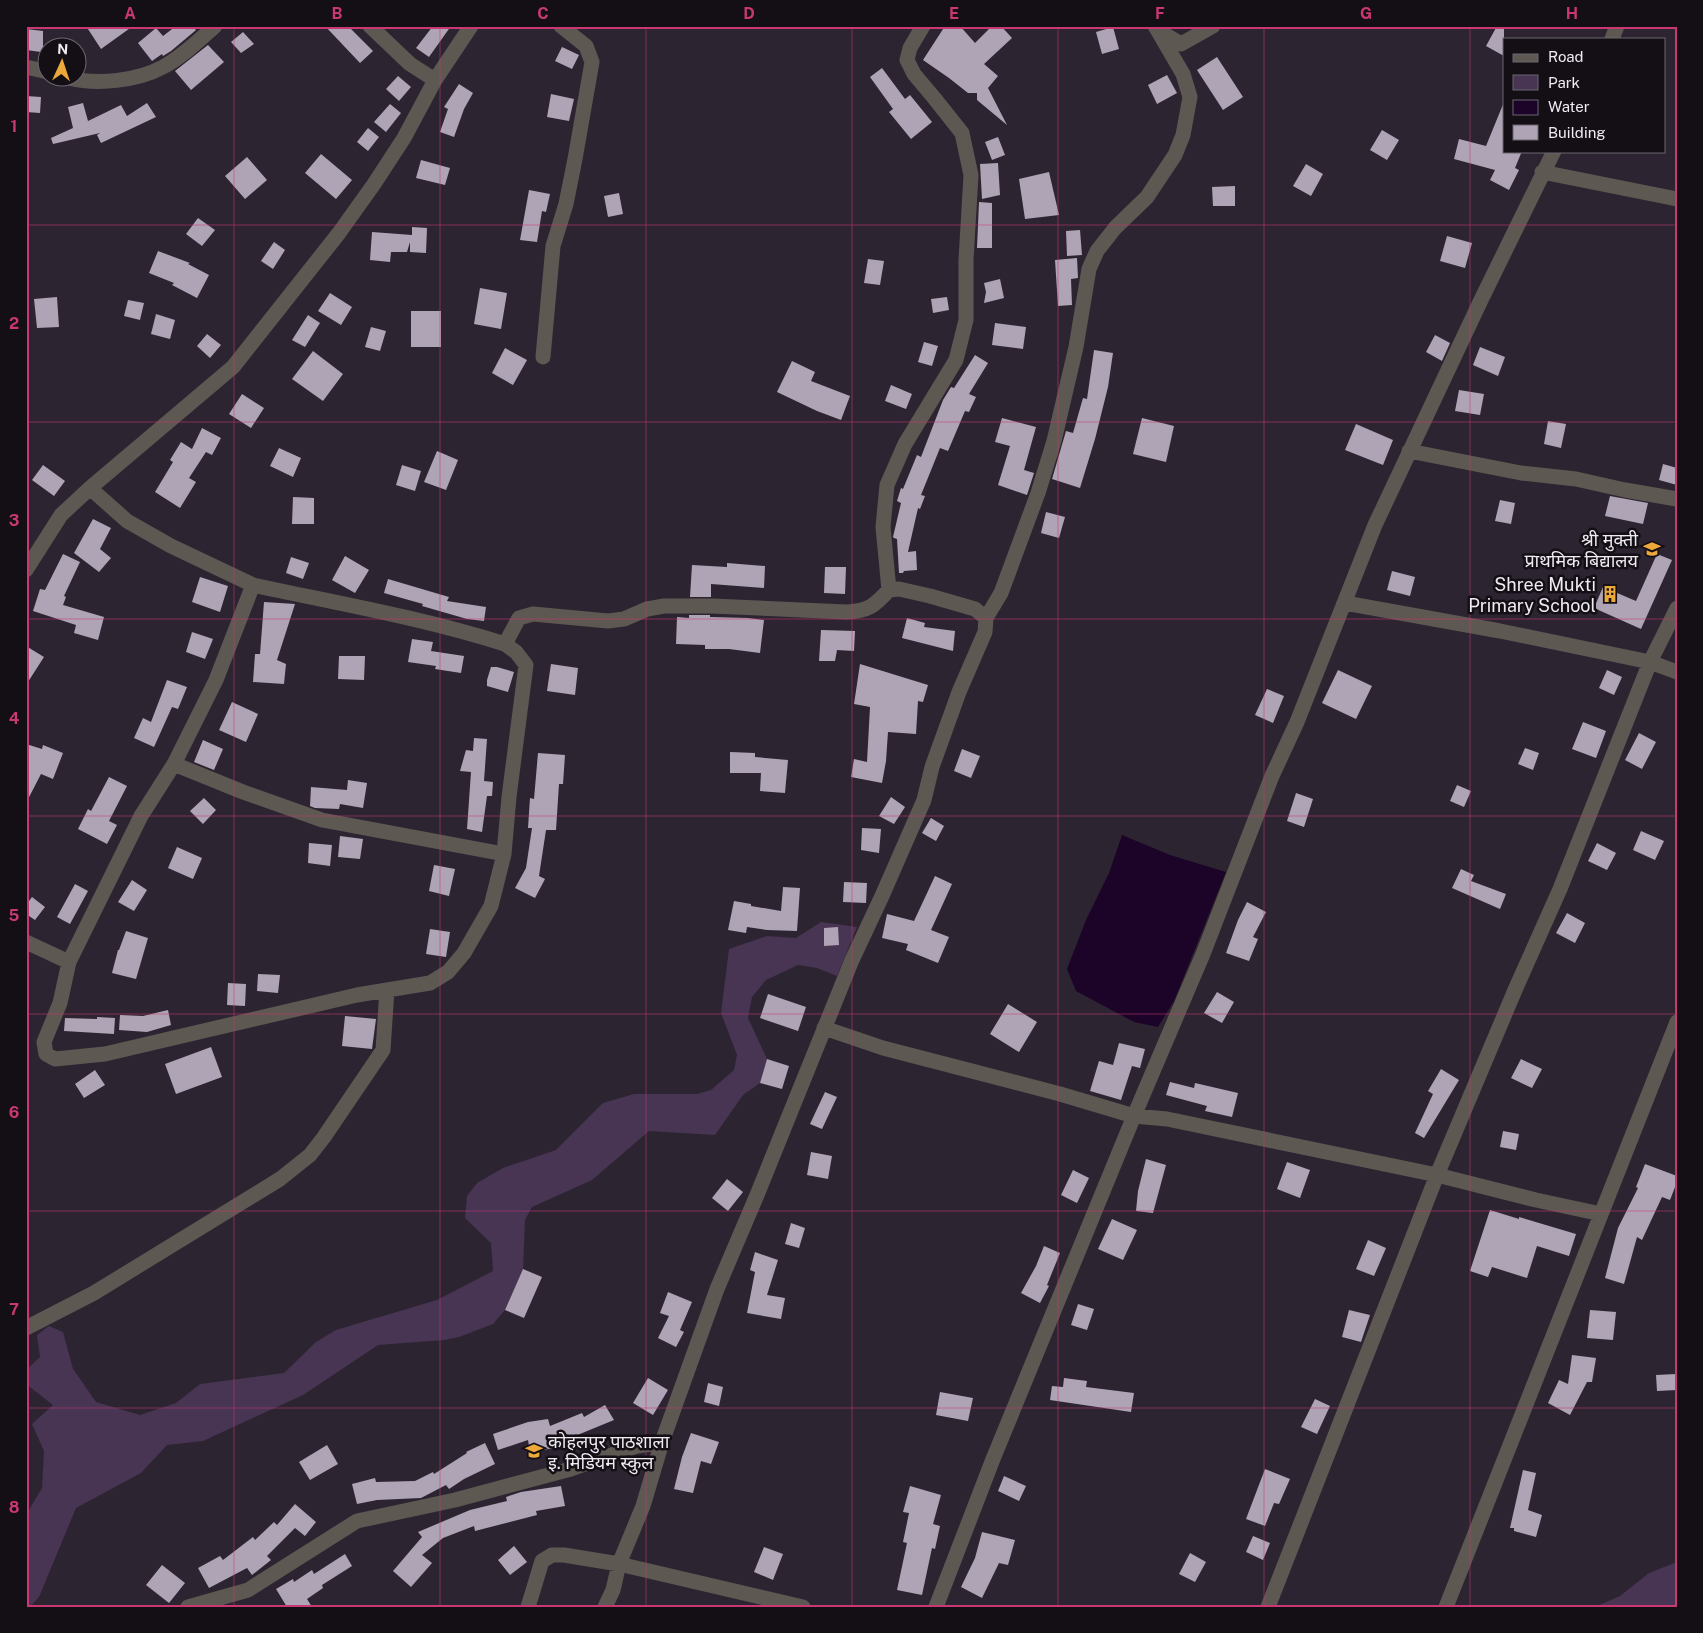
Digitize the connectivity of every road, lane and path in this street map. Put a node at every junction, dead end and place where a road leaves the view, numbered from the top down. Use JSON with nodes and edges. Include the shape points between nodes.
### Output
{"nodes":[{"id":1,"x":215,"y":26,"type":"edge"},
{"id":2,"x":370,"y":26,"type":"edge"},
{"id":3,"x":471,"y":26,"type":"edge"},
{"id":4,"x":561,"y":26,"type":"edge"},
{"id":5,"x":923,"y":26,"type":"edge"},
{"id":6,"x":1213,"y":26,"type":"edge"},
{"id":7,"x":1617,"y":26,"type":"edge"},
{"id":8,"x":1156,"y":28,"type":"edge"},
{"id":9,"x":1612,"y":38,"type":"edge"},
{"id":10,"x":88,"y":80,"type":"edge"},
{"id":11,"x":435,"y":80,"type":"junction"},
{"id":12,"x":1553,"y":152,"type":"edge"},
{"id":13,"x":1542,"y":172,"type":"junction"},
{"id":14,"x":1677,"y":198,"type":"edge"},
{"id":15,"x":543,"y":358,"type":"dead end"},
{"id":16,"x":1409,"y":452,"type":"junction"},
{"id":17,"x":90,"y":488,"type":"junction"},
{"id":18,"x":1677,"y":499,"type":"edge"},
{"id":19,"x":26,"y":570,"type":"edge"},
{"id":20,"x":253,"y":585,"type":"junction"},
{"id":21,"x":889,"y":590,"type":"junction"},
{"id":22,"x":1345,"y":603,"type":"junction"},
{"id":23,"x":1677,"y":608,"type":"edge"},
{"id":24,"x":986,"y":618,"type":"junction"},
{"id":25,"x":505,"y":644,"type":"junction"},
{"id":26,"x":1650,"y":662,"type":"junction"},
{"id":27,"x":1677,"y":672,"type":"edge"},
{"id":28,"x":174,"y":764,"type":"junction"},
{"id":29,"x":504,"y":854,"type":"junction"},
{"id":30,"x":26,"y":942,"type":"edge"},
{"id":31,"x":69,"y":962,"type":"junction"},
{"id":32,"x":387,"y":990,"type":"junction"},
{"id":33,"x":1677,"y":1022,"type":"edge"},
{"id":34,"x":824,"y":1028,"type":"junction"},
{"id":35,"x":1673,"y":1041,"type":"edge"},
{"id":36,"x":1134,"y":1116,"type":"junction"},
{"id":37,"x":1437,"y":1175,"type":"junction"},
{"id":38,"x":1601,"y":1214,"type":"junction"},
{"id":39,"x":26,"y":1328,"type":"edge"},
{"id":40,"x":662,"y":1442,"type":"junction"},
{"id":41,"x":620,"y":1564,"type":"junction"},
{"id":42,"x":188,"y":1607,"type":"edge"},
{"id":43,"x":528,"y":1607,"type":"edge"},
{"id":44,"x":605,"y":1607,"type":"edge"},
{"id":45,"x":803,"y":1607,"type":"edge"},
{"id":46,"x":936,"y":1607,"type":"edge"},
{"id":47,"x":1268,"y":1607,"type":"edge"},
{"id":48,"x":1446,"y":1607,"type":"edge"}],
"edges":[{"from":1,"to":10,"type":"street","via":[[164,67],[118,80]]},
{"from":2,"to":11,"type":"street","via":[[410,64]]},
{"from":3,"to":11,"type":"street"},
{"from":4,"to":15,"type":"street","via":[[586,46],[592,62],[576,159],[553,246]]},
{"from":5,"to":21,"type":"street","via":[[907,60],[914,74],[962,133],[971,175],[966,320],[956,360],[905,444],[887,485],[883,527]]},
{"from":6,"to":8,"type":"street","via":[[1181,44]]},
{"from":7,"to":9,"type":"street"},
{"from":8,"to":24,"type":"street","via":[[1183,74],[1190,97],[1183,135],[1175,155],[1147,197],[1115,228],[1097,251],[1089,269],[1076,347],[1054,441],[1001,593]]},
{"from":11,"to":17,"type":"street","via":[[404,138],[339,233],[233,367]]},
{"from":12,"to":13,"type":"street"},
{"from":13,"to":14,"type":"street"},
{"from":13,"to":16,"type":"street"},
{"from":16,"to":18,"type":"street"},
{"from":16,"to":22,"type":"street","via":[[1375,525]]},
{"from":17,"to":19,"type":"street","via":[[62,515]]},
{"from":17,"to":20,"type":"street","via":[[127,521]]},
{"from":20,"to":25,"type":"street","via":[[402,617]]},
{"from":20,"to":28,"type":"street","via":[[216,680]]},
{"from":21,"to":24,"type":"street","via":[[899,589],[957,604],[974,609]]},
{"from":21,"to":25,"type":"street","via":[[862,612],[664,606],[608,621],[533,614],[518,618]]},
{"from":22,"to":26,"type":"street"},
{"from":22,"to":36,"type":"street"},
{"from":23,"to":26,"type":"street"},
{"from":24,"to":34,"type":"street","via":[[985,632],[959,692],[932,767],[924,800]]},
{"from":25,"to":29,"type":"street","via":[[526,665]]},
{"from":26,"to":27,"type":"street"},
{"from":26,"to":37,"type":"street","via":[[1560,890]]},
{"from":28,"to":29,"type":"street","via":[[322,820]]},
{"from":28,"to":31,"type":"street","via":[[141,816]]},
{"from":29,"to":32,"type":"street","via":[[491,906],[464,953],[448,972],[430,983]]},
{"from":30,"to":31,"type":"street"},
{"from":31,"to":32,"type":"street","via":[[60,1003],[44,1042],[46,1054],[55,1059],[105,1054]]},
{"from":32,"to":39,"type":"street","via":[[382,1050],[310,1155],[280,1179],[94,1293]]},
{"from":33,"to":35,"type":"street"},
{"from":34,"to":36,"type":"street","via":[[883,1048]]},
{"from":34,"to":40,"type":"street","via":[[717,1289]]},
{"from":35,"to":38,"type":"street"},
{"from":36,"to":37,"type":"street"},
{"from":36,"to":46,"type":"street"},
{"from":37,"to":38,"type":"street"},
{"from":37,"to":47,"type":"street"},
{"from":38,"to":48,"type":"street"},
{"from":40,"to":41,"type":"street","via":[[643,1506]]},
{"from":40,"to":42,"type":"street","via":[[637,1446],[571,1469],[455,1500],[357,1521],[248,1590]]},
{"from":41,"to":43,"type":"street","via":[[552,1555],[542,1560]]},
{"from":41,"to":44,"type":"street"},
{"from":41,"to":45,"type":"street"}]}
